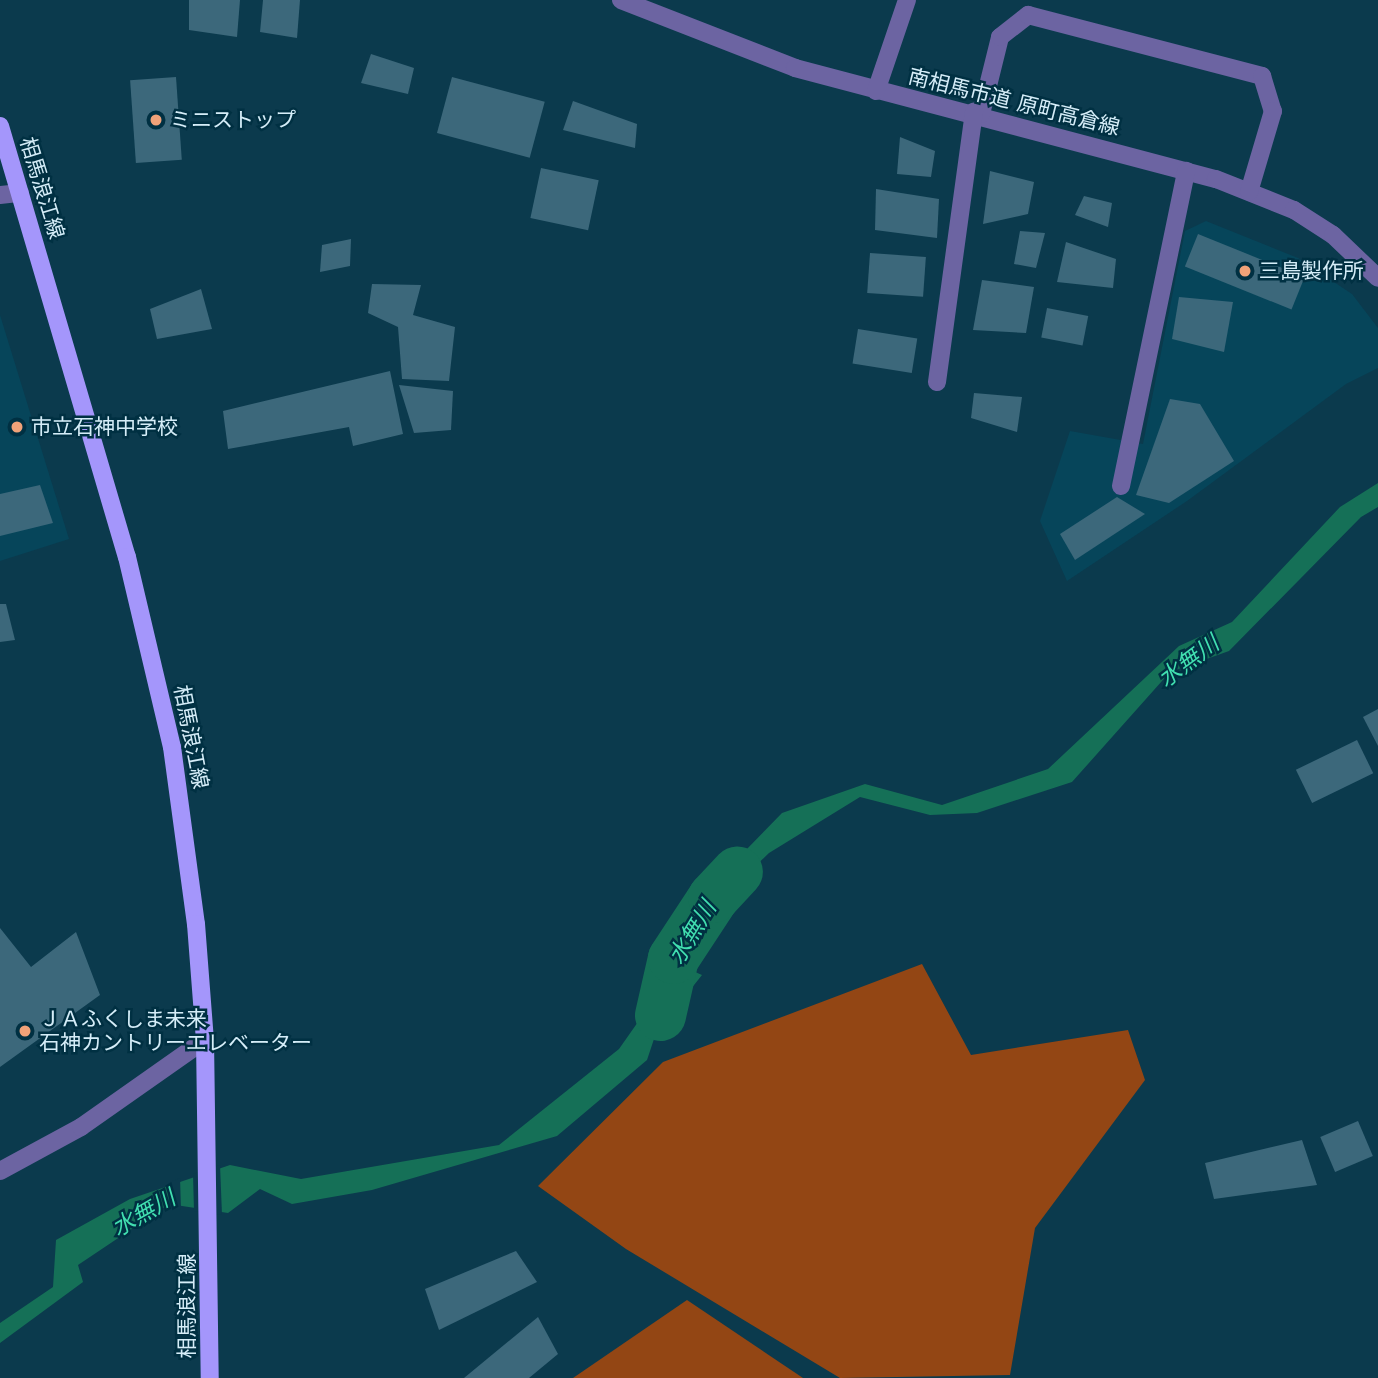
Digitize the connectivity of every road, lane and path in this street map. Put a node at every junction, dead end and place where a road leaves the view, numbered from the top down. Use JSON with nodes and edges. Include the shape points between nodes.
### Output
{"nodes":[{"id":1,"x":621,"y":0,"type":"edge"},
{"id":2,"x":907,"y":0,"type":"edge"},
{"id":3,"x":876,"y":92,"type":"junction"},
{"id":4,"x":978,"y":113,"type":"junction"},
{"id":5,"x":0,"y":126,"type":"edge"},
{"id":6,"x":1186,"y":171,"type":"junction"},
{"id":7,"x":1249,"y":192,"type":"junction"},
{"id":8,"x":20,"y":193,"type":"junction"},
{"id":9,"x":0,"y":195,"type":"edge"},
{"id":10,"x":1378,"y":278,"type":"edge"},
{"id":11,"x":937,"y":382,"type":"dead end"},
{"id":12,"x":1121,"y":486,"type":"dead end"},
{"id":13,"x":205,"y":1040,"type":"junction"},
{"id":14,"x":0,"y":1171,"type":"edge"},
{"id":15,"x":210,"y":1378,"type":"edge"}],
"edges":[{"from":1,"to":3,"type":"street","name":"南相馬市道 原町高倉線","via":[[718,40]]},
{"from":2,"to":3,"type":"street"},
{"from":3,"to":4,"type":"street","name":"南相馬市道 原町高倉線"},
{"from":4,"to":6,"type":"street","name":"南相馬市道 原町高倉線"},
{"from":4,"to":7,"type":"street","via":[[1000,37],[1028,15],[1262,76],[1273,111]]},
{"from":4,"to":11,"type":"street"},
{"from":5,"to":8,"type":"main road","name":"相馬浪江線"},
{"from":6,"to":7,"type":"street","name":"南相馬市道 原町高倉線"},
{"from":6,"to":12,"type":"street"},
{"from":7,"to":10,"type":"street","name":"南相馬市道 原町高倉線","via":[[1294,210],[1333,235]]},
{"from":8,"to":9,"type":"street"},
{"from":8,"to":13,"type":"main road","name":"相馬浪江線","via":[[127,557],[172,747],[196,923]]},
{"from":13,"to":14,"type":"street","via":[[81,1127]]},
{"from":13,"to":15,"type":"main road","name":"相馬浪江線"}]}
